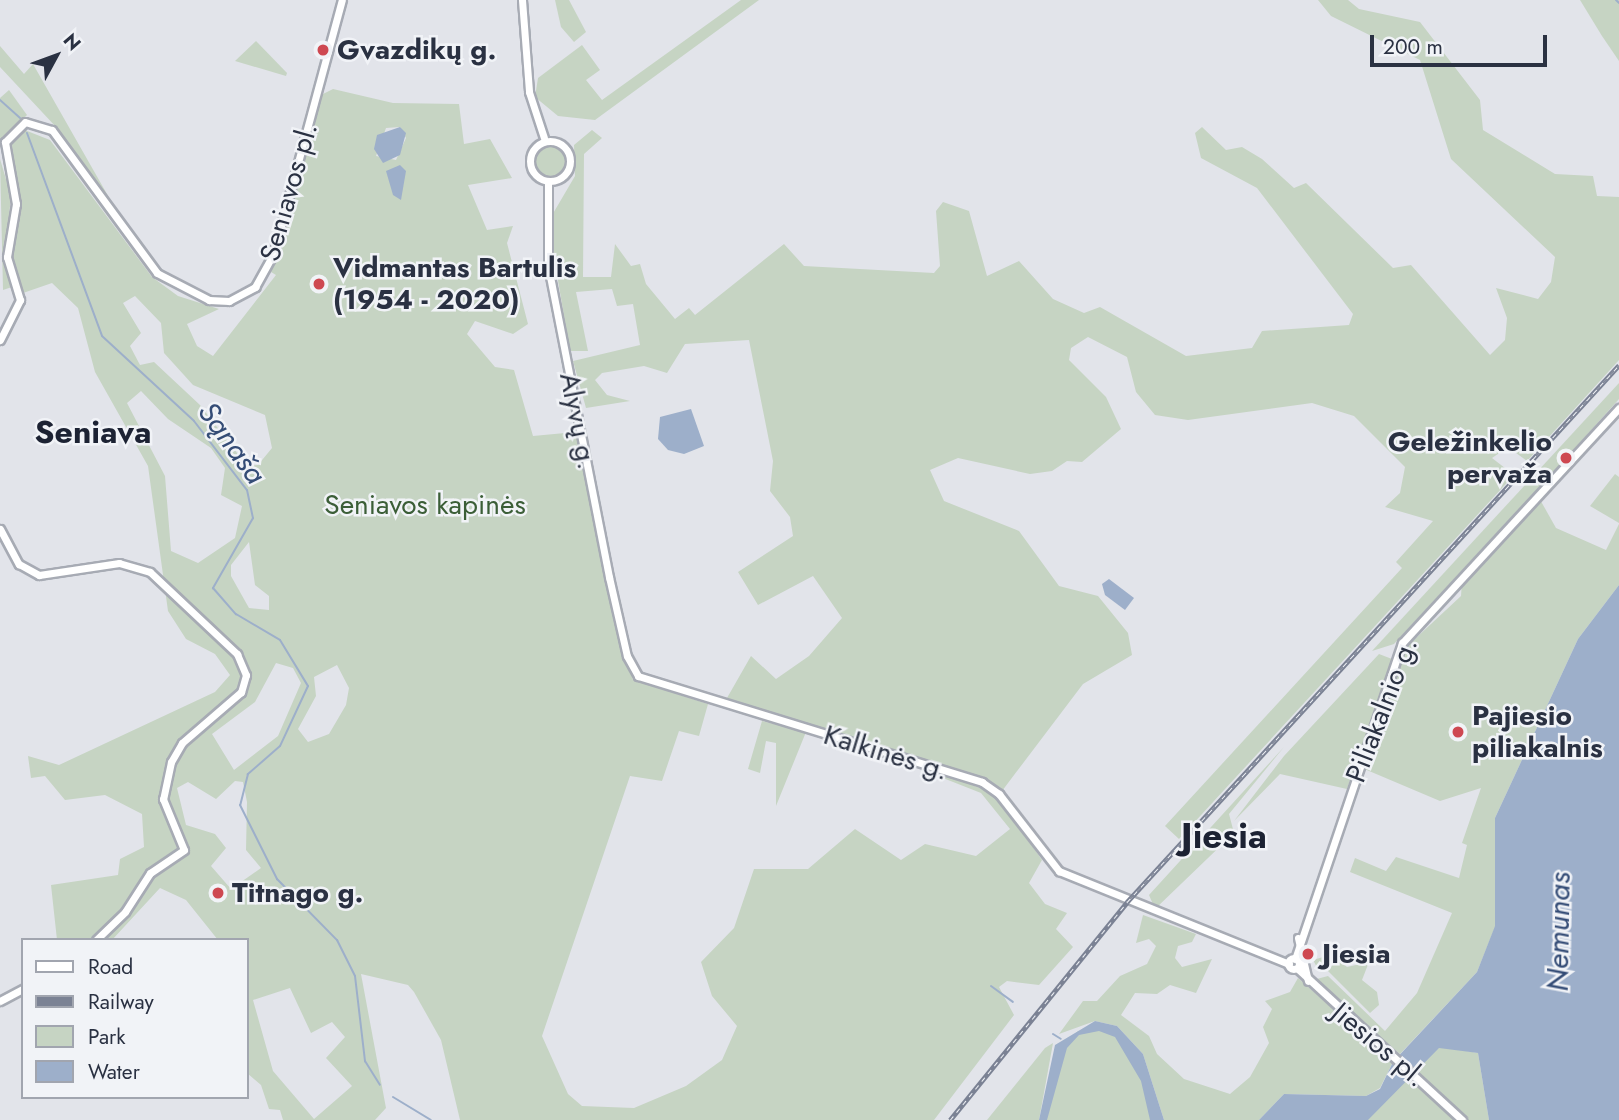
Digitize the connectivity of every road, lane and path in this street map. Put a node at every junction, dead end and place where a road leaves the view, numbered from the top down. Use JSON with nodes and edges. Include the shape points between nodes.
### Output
{"nodes":[{"id":1,"x":342,"y":0,"type":"edge"},
{"id":2,"x":522,"y":0,"type":"edge"},
{"id":3,"x":544,"y":138,"type":"junction"},
{"id":4,"x":548,"y":184,"type":"junction"},
{"id":5,"x":0,"y":341,"type":"edge"},
{"id":6,"x":1619,"y":408,"type":"edge"},
{"id":7,"x":0,"y":528,"type":"edge"},
{"id":8,"x":626,"y":656,"type":"joint"},
{"id":9,"x":98,"y":938,"type":"edge"},
{"id":10,"x":1298,"y":938,"type":"junction"},
{"id":11,"x":1292,"y":961,"type":"junction"},
{"id":12,"x":1308,"y":982,"type":"junction"},
{"id":13,"x":21,"y":990,"type":"edge"},
{"id":14,"x":0,"y":1001,"type":"edge"},
{"id":15,"x":1462,"y":1120,"type":"edge"}],
"edges":[{"from":1,"to":5,"type":"main road","name":"Seniavos pl.","via":[[273,255],[260,281],[237,298],[199,297],[148,266],[52,130],[34,121],[18,126],[5,142],[16,204],[7,257],[20,300]]},
{"from":2,"to":3,"type":"main road","via":[[529,92]]},
{"from":3,"to":4,"type":"main road","via":[[534,154],[538,178]]},
{"from":3,"to":4,"type":"main road","via":[[562,145],[566,168],[562,180]]},
{"from":4,"to":8,"type":"main road","name":"Alyvų g.","via":[[548,266]]},
{"from":6,"to":10,"type":"main road","name":"Piliakalnio g.","via":[[1402,643]]},
{"from":7,"to":9,"type":"main road","via":[[19,564],[39,575],[119,563],[150,572],[243,664],[241,692],[182,743],[171,762],[163,799],[184,850],[150,873],[125,912]]},
{"from":8,"to":11,"type":"main road","name":"Kalkinės g.","via":[[645,680],[982,782],[999,794],[1046,860],[1118,897]]},
{"from":10,"to":11,"type":"main road","name":"Piliakalnio g."},
{"from":10,"to":12,"type":"main road"},
{"from":11,"to":12,"type":"main road","name":"Jiesios pl."},
{"from":12,"to":15,"type":"main road","name":"Jiesios pl."},
{"from":13,"to":14,"type":"main road"}]}
